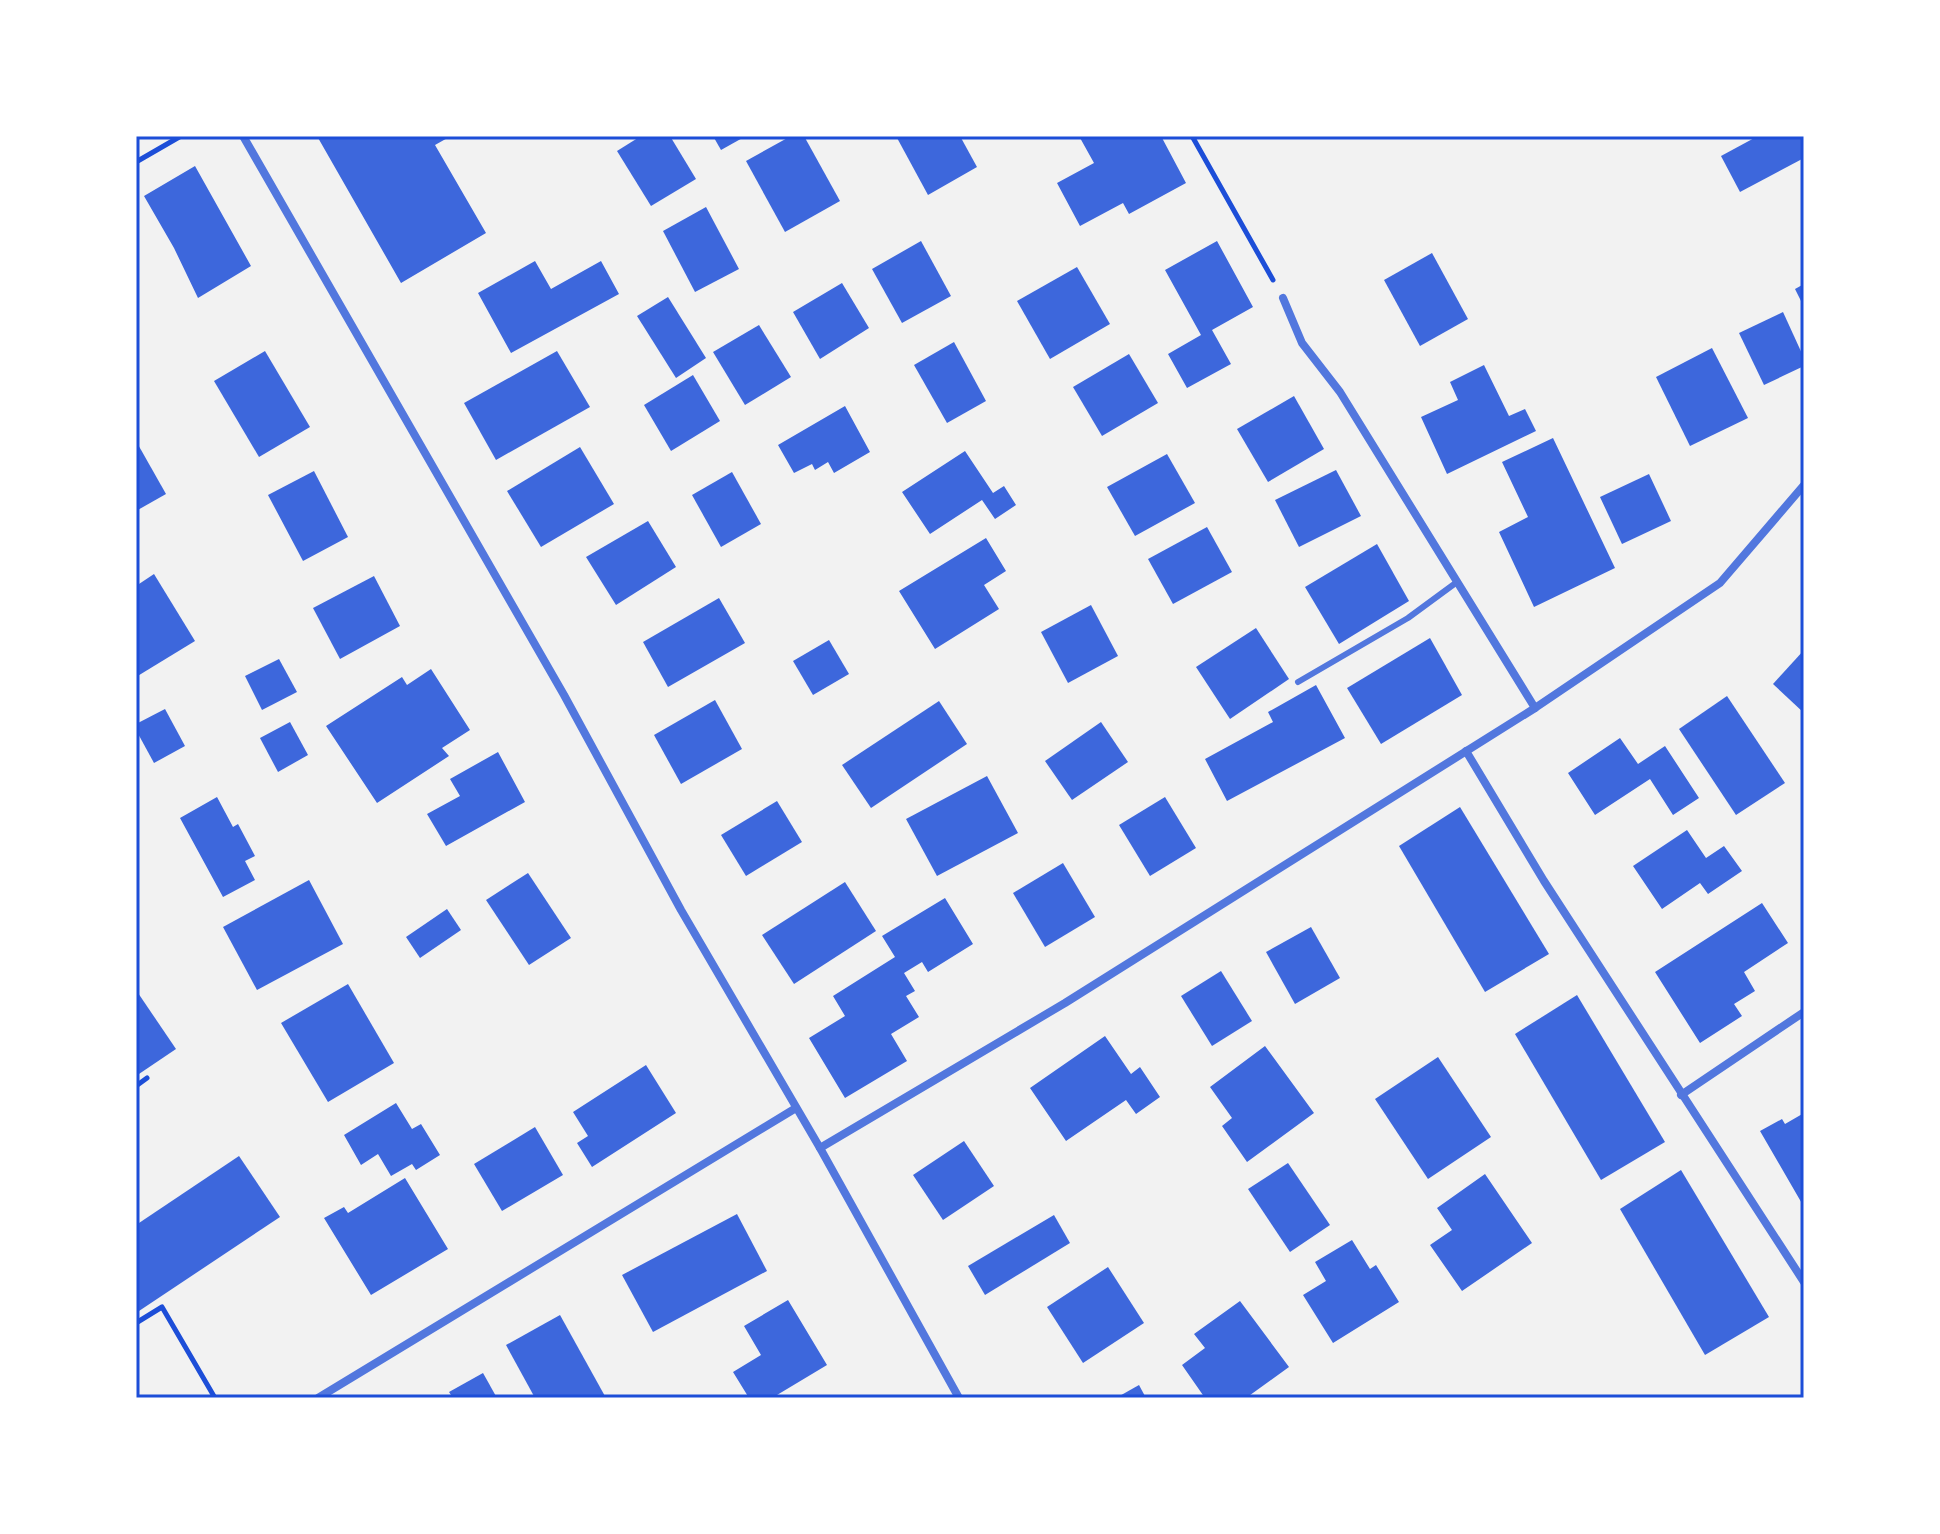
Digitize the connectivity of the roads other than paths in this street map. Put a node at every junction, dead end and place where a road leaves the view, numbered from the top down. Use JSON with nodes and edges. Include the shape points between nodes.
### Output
{"nodes":[{"id":1,"x":243,"y":136,"type":"edge"},
{"id":2,"x":1283,"y":298,"type":"road end"},
{"id":3,"x":1804,"y":485,"type":"edge"},
{"id":4,"x":1457,"y":582,"type":"junction"},
{"id":5,"x":1298,"y":682,"type":"dead end"},
{"id":6,"x":1535,"y":708,"type":"junction"},
{"id":7,"x":1466,"y":751,"type":"junction"},
{"id":8,"x":1804,"y":1012,"type":"edge"},
{"id":9,"x":1681,"y":1095,"type":"junction"},
{"id":10,"x":796,"y":1108,"type":"junction"},
{"id":11,"x":820,"y":1148,"type":"junction"},
{"id":12,"x":1804,"y":1282,"type":"edge"},
{"id":13,"x":318,"y":1398,"type":"edge"},
{"id":14,"x":959,"y":1398,"type":"edge"}],
"edges":[{"from":1,"to":10,"type":"street"},
{"from":2,"to":4,"type":"street","via":[[1302,343],[1340,392]]},
{"from":3,"to":6,"type":"street","via":[[1720,583]]},
{"from":4,"to":5,"type":"lane","via":[[1408,618]]},
{"from":4,"to":6,"type":"street"},
{"from":6,"to":7,"type":"street"},
{"from":7,"to":9,"type":"street"},
{"from":7,"to":11,"type":"street","via":[[1065,1003]]},
{"from":8,"to":9,"type":"street"},
{"from":9,"to":12,"type":"street"},
{"from":10,"to":11,"type":"street"},
{"from":10,"to":13,"type":"street"},
{"from":11,"to":14,"type":"street"}]}
